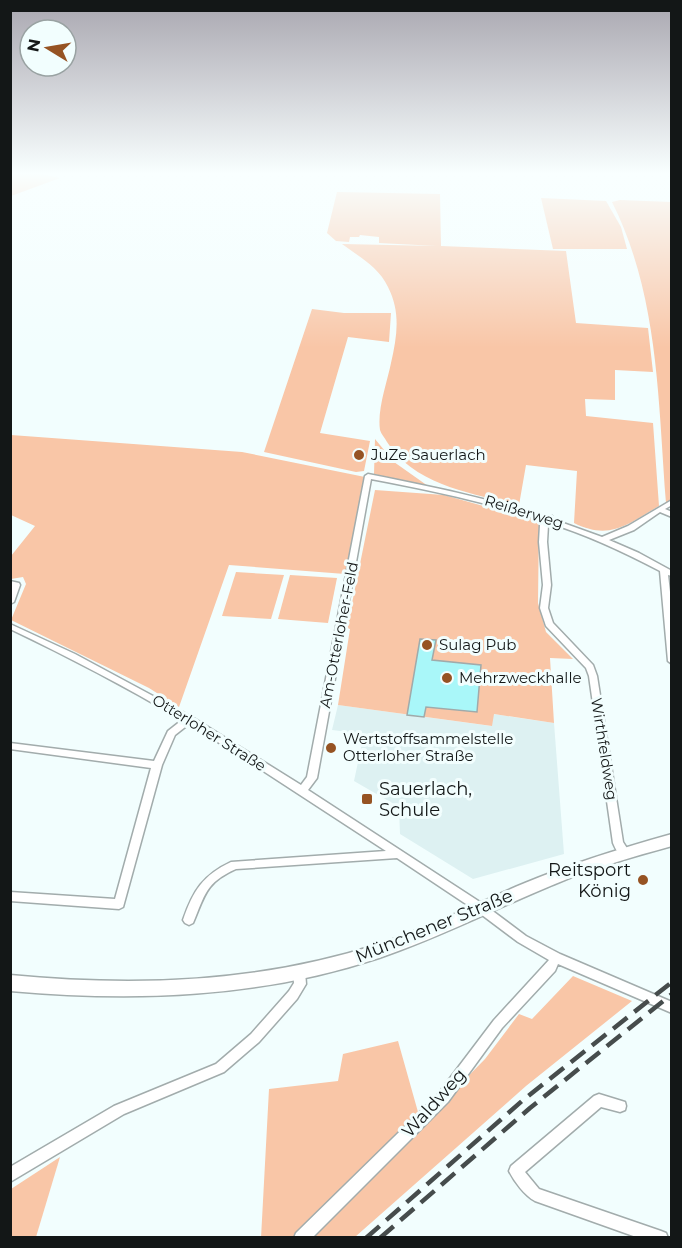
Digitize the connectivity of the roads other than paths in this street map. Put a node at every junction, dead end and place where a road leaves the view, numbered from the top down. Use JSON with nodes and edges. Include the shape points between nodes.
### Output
{"nodes":[{"id":1,"x":368,"y":476,"type":"joint"},
{"id":2,"x":672,"y":502,"type":"edge"},
{"id":3,"x":661,"y":510,"type":"junction"},
{"id":4,"x":672,"y":514,"type":"edge"},
{"id":5,"x":549,"y":518,"type":"junction"},
{"id":6,"x":605,"y":539,"type":"junction"},
{"id":7,"x":668,"y":572,"type":"edge"},
{"id":8,"x":10,"y":583,"type":"edge"},
{"id":9,"x":10,"y":602,"type":"edge"},
{"id":10,"x":10,"y":626,"type":"edge"},
{"id":11,"x":672,"y":662,"type":"edge"},
{"id":12,"x":189,"y":719,"type":"junction"},
{"id":13,"x":10,"y":746,"type":"edge"},
{"id":14,"x":157,"y":765,"type":"junction"},
{"id":15,"x":302,"y":791,"type":"junction"},
{"id":16,"x":672,"y":840,"type":"edge"},
{"id":17,"x":625,"y":853,"type":"junction"},
{"id":18,"x":399,"y":854,"type":"junction"},
{"id":19,"x":10,"y":896,"type":"edge"},
{"id":20,"x":482,"y":909,"type":"junction"},
{"id":21,"x":189,"y":920,"type":"dead end"},
{"id":22,"x":556,"y":958,"type":"junction"},
{"id":23,"x":299,"y":972,"type":"junction"},
{"id":24,"x":10,"y":983,"type":"edge"},
{"id":25,"x":672,"y":1008,"type":"edge"},
{"id":26,"x":620,"y":1106,"type":"dead end"},
{"id":27,"x":10,"y":1175,"type":"edge"},
{"id":28,"x":301,"y":1238,"type":"edge"},
{"id":29,"x":661,"y":1238,"type":"edge"}],
"edges":[{"from":1,"to":5,"type":"street","name":"Reißerweg","via":[[454,492]]},
{"from":1,"to":15,"type":"street","name":"Am-Otterloher-Feld","via":[[312,778]]},
{"from":2,"to":3,"type":"street"},
{"from":3,"to":4,"type":"street"},
{"from":3,"to":6,"type":"street"},
{"from":5,"to":6,"type":"street","name":"Reißerweg"},
{"from":5,"to":17,"type":"street","name":"Wirthfeldweg","via":[[543,534],[548,585],[544,608],[549,624],[590,667],[593,676],[618,843]]},
{"from":6,"to":7,"type":"street","name":"Reißerweg"},
{"from":7,"to":11,"type":"street"},
{"from":8,"to":9,"type":"street","via":[[16,585]]},
{"from":10,"to":12,"type":"street","name":"Otterloher Straße","via":[[114,675]]},
{"from":12,"to":14,"type":"street","via":[[171,733]]},
{"from":12,"to":15,"type":"street","name":"Otterloher Straße"},
{"from":13,"to":14,"type":"street"},
{"from":14,"to":19,"type":"street","via":[[119,904]]},
{"from":15,"to":18,"type":"street","name":"Otterloher Straße"},
{"from":16,"to":17,"type":"main road","name":"Münchener Straße"},
{"from":17,"to":20,"type":"main road","name":"Münchener Straße","via":[[554,877]]},
{"from":18,"to":20,"type":"street","name":"Otterloher Straße"},
{"from":18,"to":21,"type":"street","via":[[235,865],[216,872],[196,898]]},
{"from":20,"to":22,"type":"street","name":"Otterloher Straße"},
{"from":20,"to":23,"type":"main road","name":"Münchener Straße","via":[[380,950]]},
{"from":22,"to":25,"type":"street","name":"Otterloher Straße"},
{"from":22,"to":28,"type":"street","name":"Waldweg","via":[[498,1024],[443,1098]]},
{"from":23,"to":24,"type":"main road","name":"Münchener Straße","via":[[231,985],[160,992]]},
{"from":23,"to":27,"type":"street","via":[[300,984],[293,995],[255,1038],[220,1068],[119,1110]]},
{"from":26,"to":29,"type":"street","via":[[599,1100],[516,1171],[535,1194]]}]}
